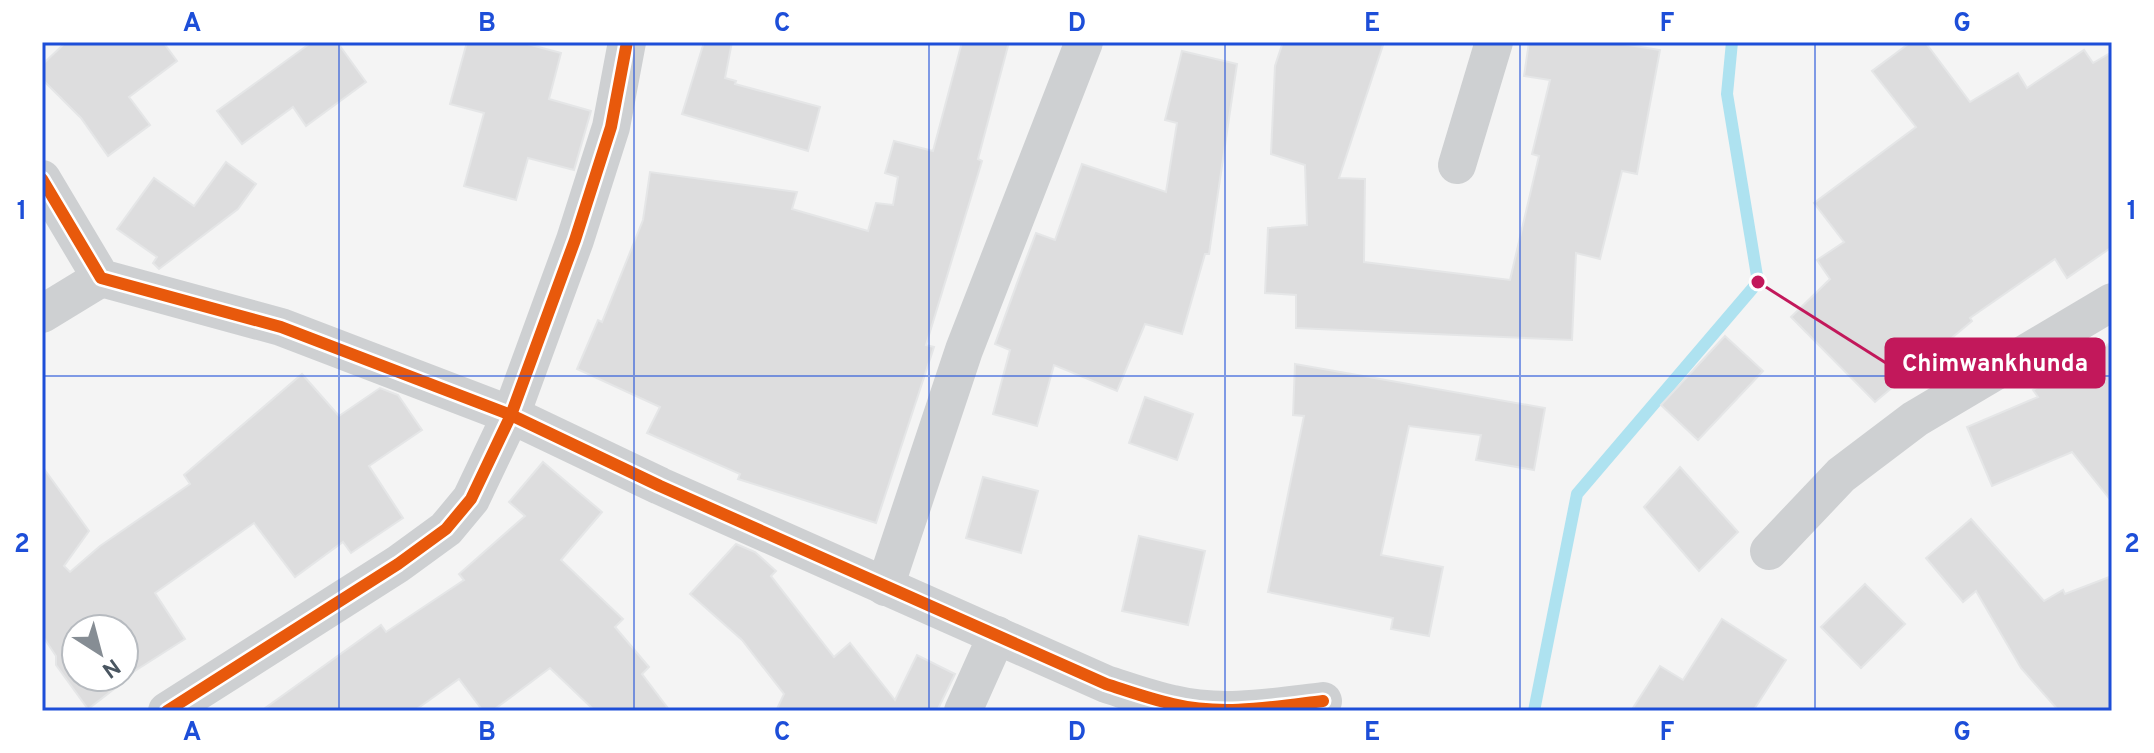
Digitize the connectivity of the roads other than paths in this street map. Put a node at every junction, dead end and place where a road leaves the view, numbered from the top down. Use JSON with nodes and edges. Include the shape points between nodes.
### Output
{"nodes":[{"id":1,"x":627,"y":42,"type":"edge"},
{"id":2,"x":1084,"y":42,"type":"edge"},
{"id":3,"x":1494,"y":42,"type":"edge"},
{"id":4,"x":1457,"y":165,"type":"dead end"},
{"id":5,"x":42,"y":179,"type":"edge"},
{"id":6,"x":101,"y":278,"type":"junction"},
{"id":7,"x":2112,"y":302,"type":"edge"},
{"id":8,"x":42,"y":314,"type":"edge"},
{"id":9,"x":511,"y":415,"type":"junction"},
{"id":10,"x":1769,"y":551,"type":"dead end"},
{"id":11,"x":885,"y":587,"type":"junction"},
{"id":12,"x":997,"y":635,"type":"junction"},
{"id":13,"x":1323,"y":701,"type":"dead end"},
{"id":14,"x":167,"y":711,"type":"edge"},
{"id":15,"x":963,"y":711,"type":"edge"}],
"edges":[{"from":1,"to":9,"type":"street","via":[[611,127]]},
{"from":2,"to":11,"type":"street","via":[[964,350]]},
{"from":3,"to":4,"type":"street"},
{"from":5,"to":6,"type":"street"},
{"from":6,"to":8,"type":"street"},
{"from":6,"to":9,"type":"street","via":[[281,327]]},
{"from":7,"to":10,"type":"street","via":[[1915,419],[1841,475]]},
{"from":9,"to":11,"type":"street"},
{"from":9,"to":14,"type":"street","via":[[471,499],[446,529]]},
{"from":11,"to":12,"type":"street"},
{"from":12,"to":13,"type":"street","via":[[1106,684],[1175,705],[1247,710]]},
{"from":12,"to":15,"type":"street"}]}
